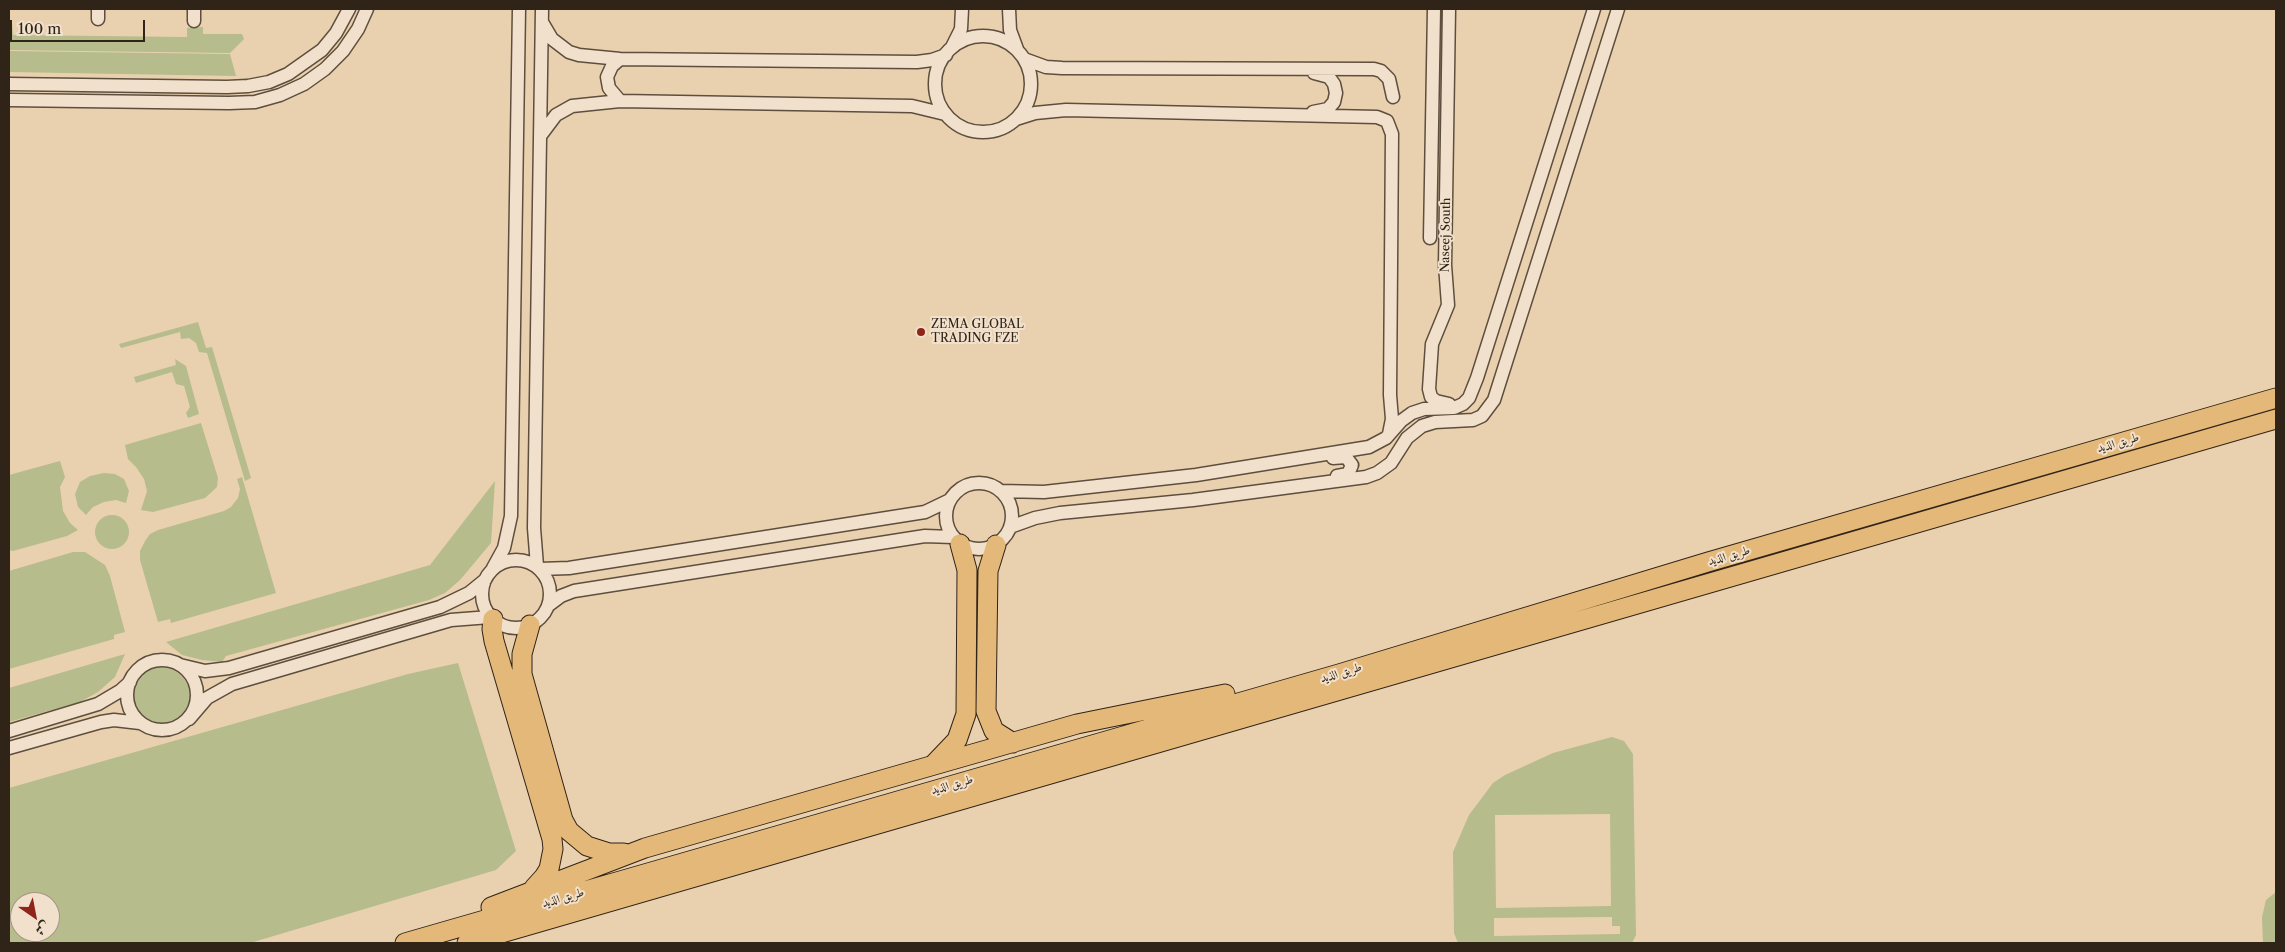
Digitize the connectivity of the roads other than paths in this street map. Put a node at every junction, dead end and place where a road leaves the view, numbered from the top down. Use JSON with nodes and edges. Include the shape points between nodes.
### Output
{"nodes":[{"id":1,"x":349,"y":9,"type":"edge"},
{"id":2,"x":367,"y":9,"type":"edge"},
{"id":3,"x":519,"y":9,"type":"edge"},
{"id":4,"x":962,"y":9,"type":"edge"},
{"id":5,"x":1009,"y":9,"type":"edge"},
{"id":6,"x":1434,"y":9,"type":"edge"},
{"id":7,"x":1449,"y":9,"type":"edge"},
{"id":8,"x":1594,"y":9,"type":"edge"},
{"id":9,"x":1618,"y":9,"type":"edge"},
{"id":10,"x":542,"y":15,"type":"edge"},
{"id":11,"x":948,"y":52,"type":"junction"},
{"id":12,"x":1021,"y":55,"type":"junction"},
{"id":13,"x":620,"y":59,"type":"junction"},
{"id":14,"x":1294,"y":69,"type":"junction"},
{"id":15,"x":9,"y":84,"type":"edge"},
{"id":16,"x":1393,"y":97,"type":"dead end"},
{"id":17,"x":9,"y":100,"type":"edge"},
{"id":18,"x":620,"y":101,"type":"junction"},
{"id":19,"x":945,"y":114,"type":"junction"},
{"id":20,"x":1291,"y":116,"type":"junction"},
{"id":21,"x":1016,"y":119,"type":"junction"},
{"id":22,"x":540,"y":137,"type":"junction"},
{"id":23,"x":1430,"y":238,"type":"dead end"},
{"id":24,"x":1484,"y":357,"type":"junction"},
{"id":25,"x":1505,"y":366,"type":"junction"},
{"id":26,"x":1477,"y":378,"type":"junction"},
{"id":27,"x":2276,"y":398,"type":"edge"},
{"id":28,"x":2276,"y":419,"type":"edge"},
{"id":29,"x":1389,"y":435,"type":"junction"},
{"id":30,"x":1312,"y":456,"type":"junction"},
{"id":31,"x":1313,"y":484,"type":"junction"},
{"id":32,"x":1001,"y":491,"type":"junction"},
{"id":33,"x":950,"y":500,"type":"junction"},
{"id":34,"x":1010,"y":526,"type":"junction"},
{"id":35,"x":957,"y":541,"type":"junction"},
{"id":36,"x":996,"y":545,"type":"junction"},
{"id":37,"x":538,"y":567,"type":"junction"},
{"id":38,"x":493,"y":568,"type":"junction"},
{"id":39,"x":485,"y":580,"type":"junction"},
{"id":40,"x":549,"y":605,"type":"junction"},
{"id":41,"x":492,"y":618,"type":"junction"},
{"id":42,"x":530,"y":625,"type":"junction"},
{"id":43,"x":180,"y":665,"type":"junction"},
{"id":44,"x":1340,"y":674,"type":"junction"},
{"id":45,"x":130,"y":682,"type":"junction"},
{"id":46,"x":189,"y":719,"type":"junction"},
{"id":47,"x":140,"y":723,"type":"junction"},
{"id":48,"x":9,"y":731,"type":"edge"},
{"id":49,"x":1013,"y":743,"type":"junction"},
{"id":50,"x":9,"y":748,"type":"edge"},
{"id":51,"x":930,"y":766,"type":"junction"},
{"id":52,"x":645,"y":848,"type":"junction"},
{"id":53,"x":528,"y":892,"type":"junction"},
{"id":54,"x":633,"y":895,"type":"junction"},
{"id":55,"x":437,"y":934,"type":"junction"},
{"id":56,"x":405,"y":943,"type":"edge"},
{"id":57,"x":467,"y":943,"type":"edge"},
{"id":58,"x":512,"y":943,"type":"edge"}],
"edges":[{"from":1,"to":15,"type":"street","via":[[322,50],[288,74],[269,82],[227,87]]},
{"from":2,"to":17,"type":"street","via":[[358,29],[325,69],[304,84],[255,102]]},
{"from":3,"to":38,"type":"street","via":[[511,516],[504,548]]},
{"from":4,"to":11,"type":"street","via":[[960,30]]},
{"from":5,"to":12,"type":"street","via":[[1010,30]]},
{"from":6,"to":23,"type":"street"},
{"from":7,"to":26,"type":"street","name":"Naseej South","via":[[1445,265],[1448,305],[1432,344],[1430,394],[1438,403],[1455,403],[1464,397]]},
{"from":8,"to":24,"type":"street"},
{"from":9,"to":25,"type":"street"},
{"from":10,"to":13,"type":"street","via":[[552,39],[569,52]]},
{"from":10,"to":22,"type":"street"},
{"from":11,"to":12,"type":"street","via":[[969,38],[980,36],[1001,40]]},
{"from":11,"to":13,"type":"street","via":[[932,60],[918,62]]},
{"from":11,"to":19,"type":"street","via":[[936,80],[937,98]]},
{"from":12,"to":14,"type":"street","via":[[1046,66],[1062,68]]},
{"from":12,"to":21,"type":"street","via":[[1031,77],[1030,95]]},
{"from":13,"to":18,"type":"street","via":[[607,77],[609,88]]},
{"from":14,"to":16,"type":"street","via":[[1378,70],[1389,79]]},
{"from":14,"to":20,"type":"street","via":[[1325,74],[1334,84],[1336,93],[1331,106],[1323,111]]},
{"from":18,"to":19,"type":"street","via":[[912,106]]},
{"from":18,"to":22,"type":"street","via":[[581,104],[564,110],[550,121]]},
{"from":19,"to":21,"type":"street","via":[[963,128],[983,132],[1002,128]]},
{"from":20,"to":21,"type":"street","via":[[1056,110]]},
{"from":20,"to":29,"type":"street","via":[[1378,117],[1391,127],[1392,419]]},
{"from":22,"to":37,"type":"street","via":[[534,528]]},
{"from":24,"to":25,"type":"street","via":[[1490,366]]},
{"from":24,"to":26,"type":"street"},
{"from":25,"to":31,"type":"street","via":[[1494,400],[1482,416],[1459,422],[1428,423],[1407,438],[1391,463],[1371,476]]},
{"from":26,"to":29,"type":"street","via":[[1463,404],[1412,413],[1401,420]]},
{"from":27,"to":44,"type":"highway","name":"طريق الذيد","via":[[1708,562]]},
{"from":28,"to":54,"type":"highway","name":"طريق الذيد"},
{"from":29,"to":30,"type":"street","via":[[1369,447]]},
{"from":30,"to":31,"type":"street","via":[[1325,459],[1344,457],[1352,465],[1346,475]]},
{"from":30,"to":32,"type":"street","via":[[1196,475],[1044,492]]},
{"from":31,"to":34,"type":"street","via":[[1060,513]]},
{"from":32,"to":33,"type":"street","via":[[985,484],[971,484]]},
{"from":32,"to":34,"type":"street","via":[[1011,508]]},
{"from":33,"to":35,"type":"street","via":[[946,516],[949,531]]},
{"from":33,"to":37,"type":"street","via":[[925,512],[570,568]]},
{"from":34,"to":36,"type":"street"},
{"from":35,"to":36,"type":"street","via":[[982,550]]},
{"from":35,"to":40,"type":"street","via":[[925,536],[574,591]]},
{"from":35,"to":51,"type":"highway","via":[[967,570],[966,714],[957,740]]},
{"from":36,"to":49,"type":"highway","via":[[988,571],[986,711],[994,731]]},
{"from":37,"to":38,"type":"street","via":[[518,559],[505,561]]},
{"from":37,"to":40,"type":"street","via":[[550,585]]},
{"from":38,"to":39,"type":"street"},
{"from":39,"to":41,"type":"street","via":[[482,595]]},
{"from":39,"to":43,"type":"street","via":[[460,599],[440,607],[229,668],[205,671]]},
{"from":40,"to":42,"type":"street","via":[[542,617]]},
{"from":41,"to":42,"type":"street","via":[[514,628]]},
{"from":41,"to":46,"type":"street","via":[[452,620],[232,684],[207,698]]},
{"from":41,"to":53,"type":"highway","via":[[494,641],[552,839],[549,868],[538,885]]},
{"from":42,"to":52,"type":"highway","via":[[522,654],[522,674],[563,820],[577,840],[597,851],[621,853]]},
{"from":43,"to":45,"type":"street","via":[[166,661],[149,663],[138,670]]},
{"from":43,"to":46,"type":"street","via":[[188,672],[197,690]]},
{"from":44,"to":49,"type":"highway","via":[[1315,670],[1203,700],[1098,719]]},
{"from":44,"to":55,"type":"highway","name":"طريق الذيد"},
{"from":45,"to":47,"type":"street","via":[[127,691],[129,709]]},
{"from":45,"to":48,"type":"street","via":[[98,704]]},
{"from":46,"to":47,"type":"street","via":[[178,727],[160,730]]},
{"from":47,"to":50,"type":"street","via":[[101,722]]},
{"from":49,"to":51,"type":"highway"},
{"from":51,"to":52,"type":"highway"},
{"from":52,"to":53,"type":"highway"},
{"from":53,"to":55,"type":"highway","via":[[459,918]]},
{"from":54,"to":57,"type":"highway","name":"طريق الذيد"},
{"from":54,"to":58,"type":"highway","via":[[603,915]]},
{"from":55,"to":56,"type":"highway","name":"طريق الذيد"}]}
